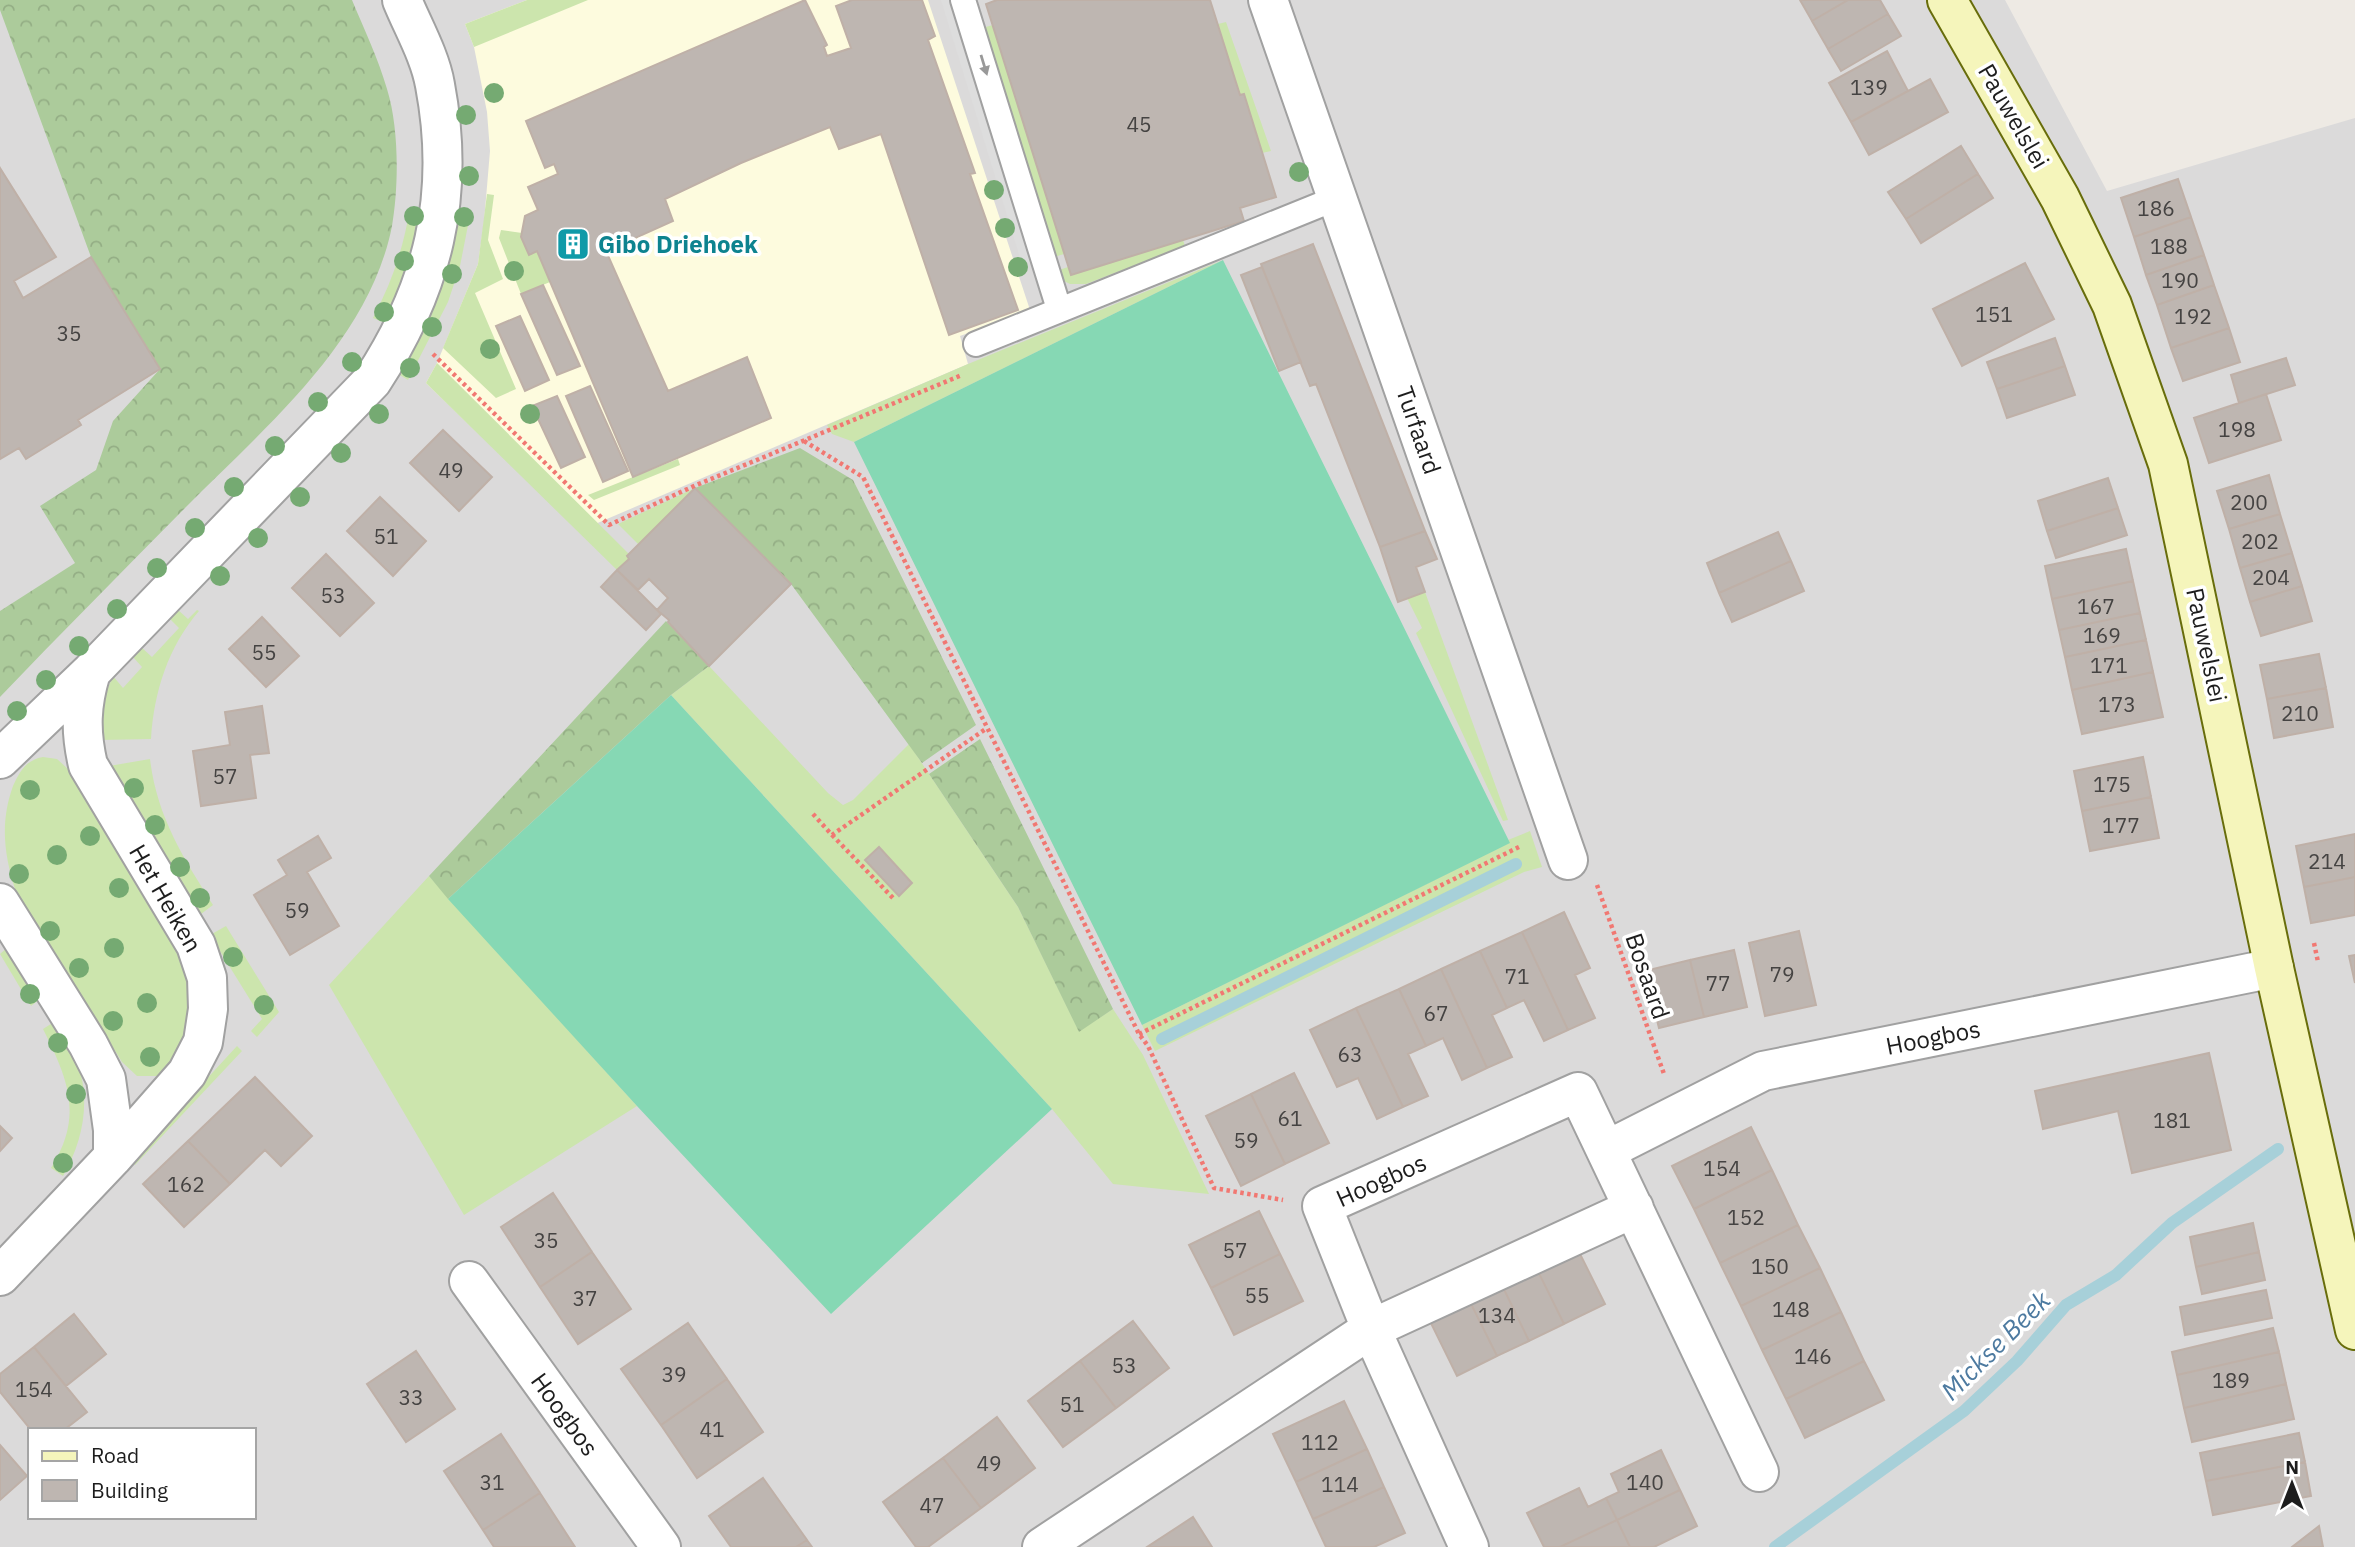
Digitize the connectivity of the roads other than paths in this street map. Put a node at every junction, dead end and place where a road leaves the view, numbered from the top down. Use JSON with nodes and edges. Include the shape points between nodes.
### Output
{"nodes":[{"id":1,"x":402,"y":0,"type":"edge"},
{"id":2,"x":963,"y":0,"type":"edge"},
{"id":3,"x":1268,"y":0,"type":"edge"},
{"id":4,"x":1947,"y":0,"type":"edge"},
{"id":5,"x":1337,"y":198,"type":"junction"},
{"id":6,"x":1059,"y":309,"type":"junction"},
{"id":7,"x":975,"y":344,"type":"road end"},
{"id":8,"x":91,"y":672,"type":"junction"},
{"id":9,"x":0,"y":759,"type":"edge"},
{"id":10,"x":1563,"y":844,"type":"road end"},
{"id":11,"x":0,"y":902,"type":"edge"},
{"id":12,"x":2274,"y":968,"type":"junction"},
{"id":13,"x":1607,"y":1150,"type":"junction"},
{"id":14,"x":113,"y":1157,"type":"junction"},
{"id":15,"x":1634,"y":1208,"type":"junction"},
{"id":16,"x":0,"y":1276,"type":"edge"},
{"id":17,"x":469,"y":1282,"type":"dead end"},
{"id":18,"x":1371,"y":1329,"type":"junction"},
{"id":19,"x":2355,"y":1330,"type":"edge"},
{"id":20,"x":1759,"y":1472,"type":"dead end"},
{"id":21,"x":661,"y":1547,"type":"edge"},
{"id":22,"x":1042,"y":1547,"type":"edge"},
{"id":23,"x":1469,"y":1547,"type":"edge"}],
"edges":[{"from":1,"to":8,"type":"street","via":[[435,84],[442,157],[434,248],[400,337],[372,381]]},
{"from":2,"to":6,"type":"lane","one_way":true},
{"from":3,"to":5,"type":"street","name":"Turfaard"},
{"from":4,"to":12,"type":"street","name":"Pauwelslei","via":[[2060,198],[2112,305],[2168,464]]},
{"from":5,"to":6,"type":"lane"},
{"from":5,"to":10,"type":"street","name":"Turfaard"},
{"from":6,"to":7,"type":"lane"},
{"from":8,"to":9,"type":"street"},
{"from":8,"to":14,"type":"street","name":"Het Heiken","via":[[82,719],[88,765],[196,945],[207,978],[203,1042],[187,1073]]},
{"from":11,"to":14,"type":"street","via":[[106,1079]]},
{"from":12,"to":13,"type":"street","name":"Hoogbos","via":[[1763,1071]]},
{"from":12,"to":19,"type":"street","name":"Pauwelslei"},
{"from":13,"to":15,"type":"street","name":"Hoogbos"},
{"from":13,"to":18,"type":"street","name":"Hoogbos","via":[[1578,1092],[1322,1206]]},
{"from":14,"to":16,"type":"street","name":"Het Heiken"},
{"from":15,"to":18,"type":"street"},
{"from":15,"to":20,"type":"street","name":"Hoogbos"},
{"from":17,"to":21,"type":"street","name":"Hoogbos"},
{"from":18,"to":22,"type":"street"},
{"from":18,"to":23,"type":"street","name":"Hoogbos"}]}
